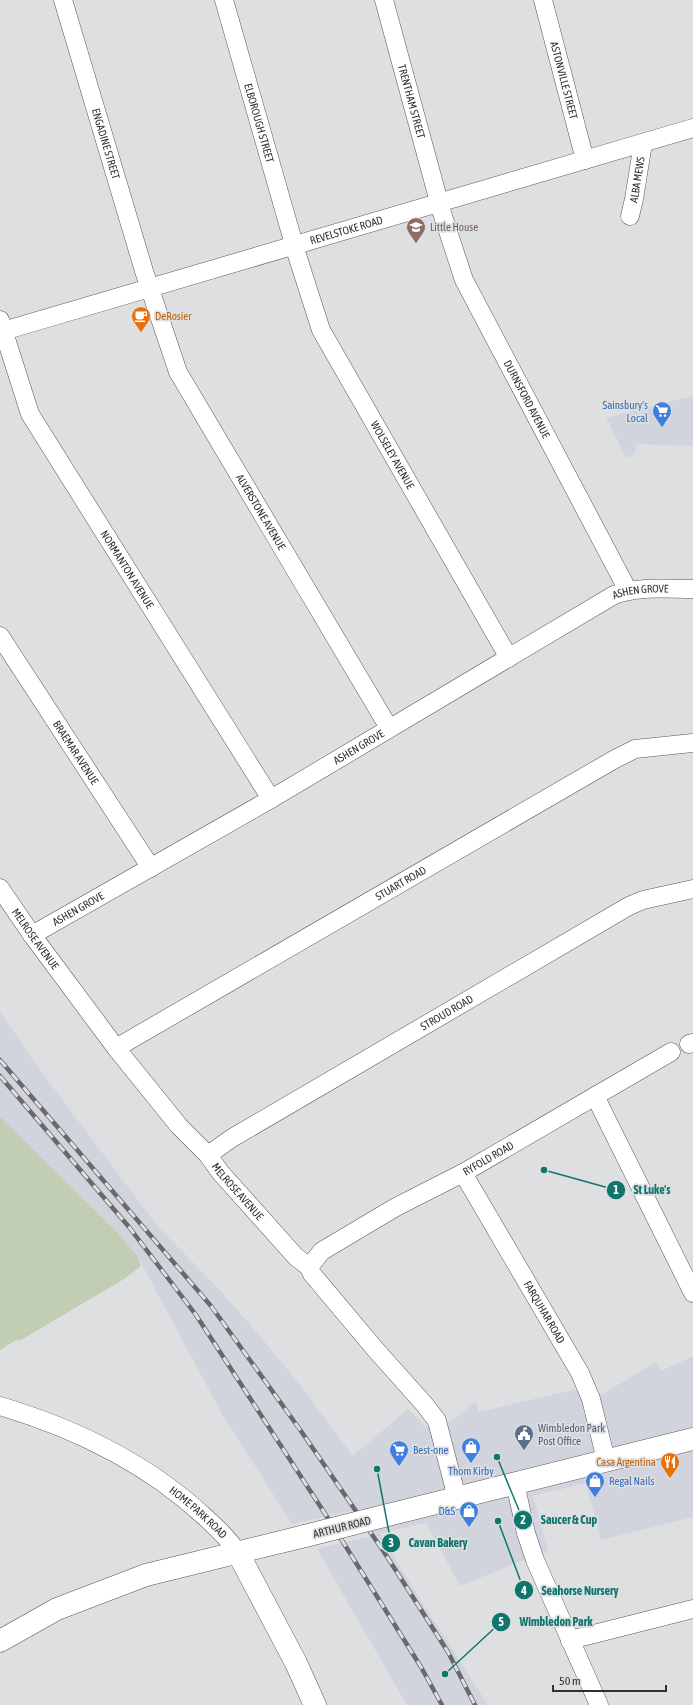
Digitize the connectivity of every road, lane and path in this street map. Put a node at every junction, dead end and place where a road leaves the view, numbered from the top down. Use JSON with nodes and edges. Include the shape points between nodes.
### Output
{"nodes":[{"id":1,"x":63,"y":0,"type":"edge"},
{"id":2,"x":224,"y":0,"type":"edge"},
{"id":3,"x":384,"y":0,"type":"edge"},
{"id":4,"x":543,"y":0,"type":"edge"},
{"id":5,"x":693,"y":128,"type":"edge"},
{"id":6,"x":643,"y":143,"type":"junction"},
{"id":7,"x":585,"y":160,"type":"junction"},
{"id":8,"x":440,"y":203,"type":"junction"},
{"id":9,"x":630,"y":216,"type":"dead end"},
{"id":10,"x":294,"y":246,"type":"junction"},
{"id":11,"x":149,"y":288,"type":"junction"},
{"id":12,"x":1,"y":327,"type":"edge"},
{"id":13,"x":693,"y":589,"type":"edge"},
{"id":14,"x":626,"y":591,"type":"junction"},
{"id":15,"x":0,"y":636,"type":"edge"},
{"id":16,"x":508,"y":658,"type":"junction"},
{"id":17,"x":389,"y":728,"type":"junction"},
{"id":18,"x":693,"y":743,"type":"edge"},
{"id":19,"x":271,"y":799,"type":"junction"},
{"id":20,"x":151,"y":868,"type":"junction"},
{"id":21,"x":0,"y":888,"type":"edge"},
{"id":22,"x":693,"y":889,"type":"edge"},
{"id":23,"x":32,"y":936,"type":"junction"},
{"id":24,"x":116,"y":1048,"type":"junction"},
{"id":25,"x":671,"y":1052,"type":"dead end"},
{"id":26,"x":596,"y":1096,"type":"junction"},
{"id":27,"x":208,"y":1155,"type":"junction"},
{"id":28,"x":463,"y":1173,"type":"junction"},
{"id":29,"x":309,"y":1266,"type":"junction"},
{"id":30,"x":693,"y":1293,"type":"edge"},
{"id":31,"x":0,"y":1406,"type":"edge"},
{"id":32,"x":693,"y":1439,"type":"edge"},
{"id":33,"x":606,"y":1460,"type":"junction"},
{"id":34,"x":515,"y":1483,"type":"junction"},
{"id":35,"x":457,"y":1498,"type":"junction"},
{"id":36,"x":238,"y":1553,"type":"junction"},
{"id":37,"x":693,"y":1609,"type":"edge"},
{"id":38,"x":0,"y":1641,"type":"edge"},
{"id":39,"x":570,"y":1641,"type":"junction"},
{"id":40,"x":315,"y":1705,"type":"edge"},
{"id":41,"x":598,"y":1705,"type":"edge"}],
"edges":[{"from":1,"to":11,"type":"street","name":"ENGADINE STREET"},
{"from":2,"to":10,"type":"street","name":"ELBOROUGH STREET"},
{"from":3,"to":8,"type":"street","name":"TRENTHAM STREET"},
{"from":4,"to":7,"type":"street","name":"ASTONVILLE STREET"},
{"from":5,"to":6,"type":"street","name":"REVELSTOKE ROAD"},
{"from":6,"to":7,"type":"street","name":"REVELSTOKE ROAD"},
{"from":6,"to":9,"type":"street","name":"ALBA MEWS"},
{"from":7,"to":8,"type":"street","name":"REVELSTOKE ROAD"},
{"from":8,"to":10,"type":"street","name":"REVELSTOKE ROAD"},
{"from":8,"to":14,"type":"street","name":"DURNSFORD AVENUE","via":[[464,280]]},
{"from":10,"to":11,"type":"street","name":"REVELSTOKE ROAD"},
{"from":10,"to":16,"type":"street","name":"WOLSELEY AVENUE","via":[[321,330]]},
{"from":11,"to":12,"type":"street","name":"REVELSTOKE ROAD"},
{"from":11,"to":17,"type":"street","name":"ALVERSTONE AVENUE","via":[[178,372]]},
{"from":12,"to":19,"type":"street","name":"NORMANTON AVENUE","via":[[30,414]]},
{"from":13,"to":14,"type":"street","name":"ASHEN GROVE"},
{"from":14,"to":16,"type":"street","name":"ASHEN GROVE","via":[[614,595]]},
{"from":15,"to":20,"type":"street","name":"BRAEMAR AVENUE"},
{"from":16,"to":17,"type":"street","name":"ASHEN GROVE"},
{"from":17,"to":19,"type":"street","name":"ASHEN GROVE"},
{"from":18,"to":24,"type":"street","name":"STUART ROAD","via":[[635,749],[615,759]]},
{"from":19,"to":20,"type":"street","name":"ASHEN GROVE"},
{"from":20,"to":23,"type":"street","name":"ASHEN GROVE"},
{"from":21,"to":23,"type":"street","name":"MELROSE AVENUE"},
{"from":22,"to":27,"type":"street","name":"STROUD ROAD","via":[[643,900],[629,906],[232,1138]]},
{"from":23,"to":24,"type":"street","name":"MELROSE AVENUE"},
{"from":24,"to":27,"type":"street","name":"MELROSE AVENUE","via":[[179,1126]]},
{"from":25,"to":26,"type":"street","name":"RYFOLD ROAD"},
{"from":26,"to":28,"type":"street","name":"RYFOLD ROAD"},
{"from":26,"to":30,"type":"street"},
{"from":27,"to":29,"type":"street","name":"MELROSE AVENUE","via":[[291,1252]]},
{"from":28,"to":29,"type":"street","name":"RYFOLD ROAD","via":[[396,1207],[329,1247]]},
{"from":28,"to":33,"type":"street","name":"FARQUHAR ROAD","via":[[580,1373],[591,1399]]},
{"from":29,"to":35,"type":"street","name":"MELROSE AVENUE","via":[[317,1280],[437,1421]]},
{"from":31,"to":36,"type":"street","name":"HOME PARK ROAD","via":[[52,1424],[105,1447],[159,1480],[209,1520],[232,1543]]},
{"from":32,"to":33,"type":"street","name":"ARTHUR ROAD"},
{"from":33,"to":34,"type":"street","name":"ARTHUR ROAD"},
{"from":34,"to":35,"type":"street","name":"ARTHUR ROAD"},
{"from":34,"to":39,"type":"street","via":[[531,1551]]},
{"from":35,"to":36,"type":"street","name":"ARTHUR ROAD","bridge":true},
{"from":36,"to":38,"type":"street","name":"ARTHUR ROAD","via":[[146,1576],[101,1591],[58,1609]]},
{"from":36,"to":40,"type":"street","name":"HOME PARK ROAD","via":[[296,1663]]},
{"from":37,"to":39,"type":"street"},
{"from":39,"to":41,"type":"street"}]}
